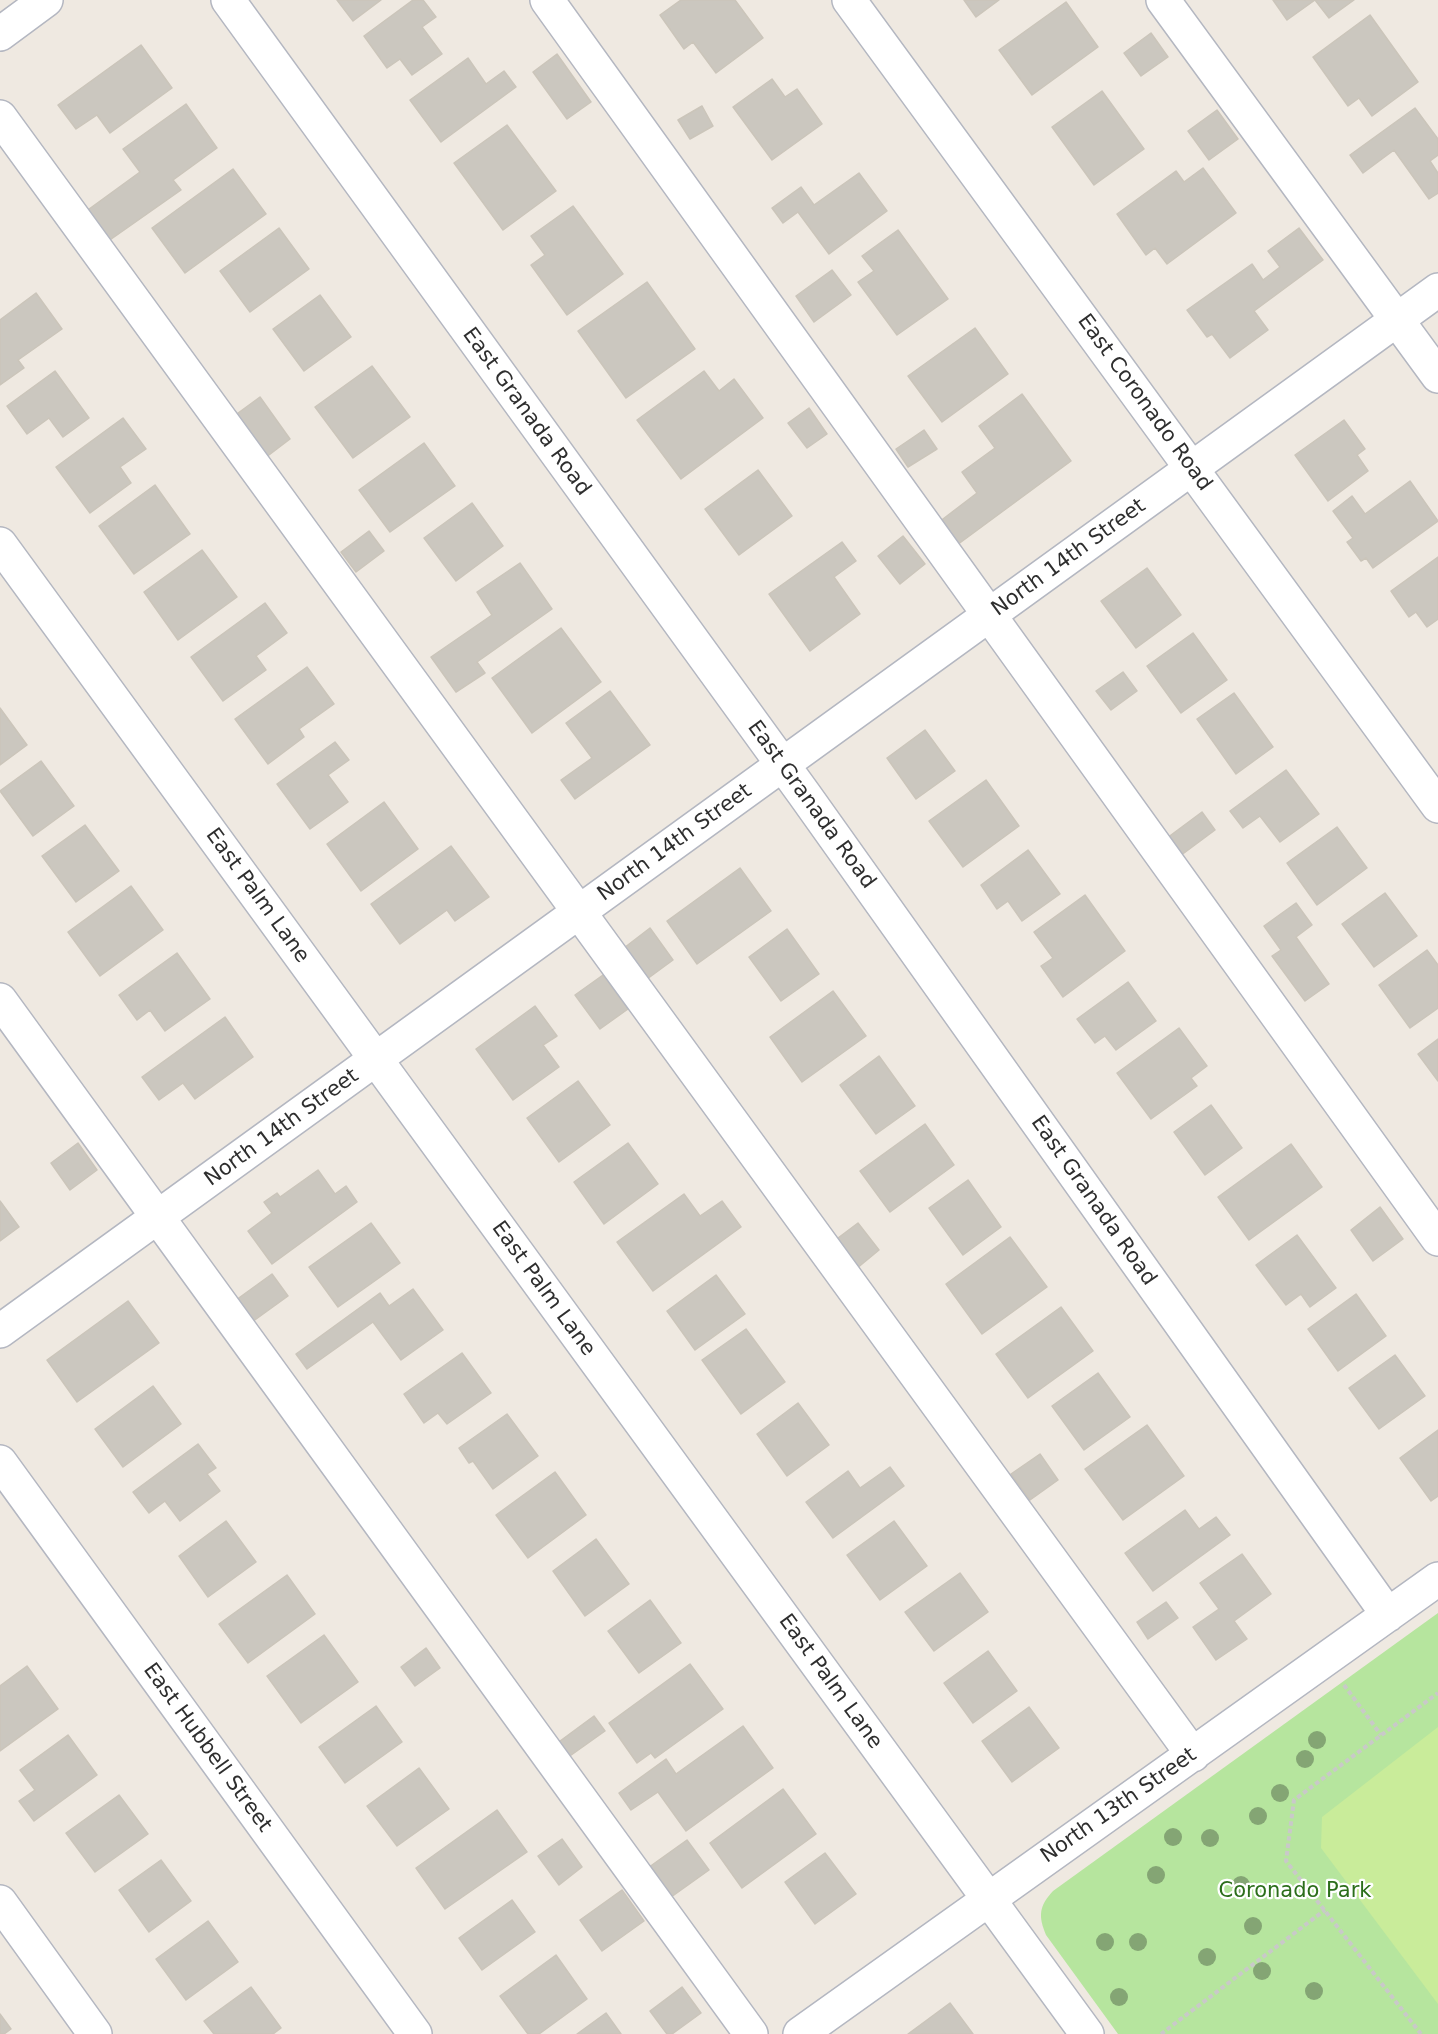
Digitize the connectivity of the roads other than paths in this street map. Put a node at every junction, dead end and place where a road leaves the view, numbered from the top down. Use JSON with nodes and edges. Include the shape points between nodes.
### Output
{"nodes":[{"id":1,"x":46,"y":0,"type":"edge"},
{"id":2,"x":228,"y":0,"type":"edge"},
{"id":3,"x":547,"y":0,"type":"edge"},
{"id":4,"x":849,"y":0,"type":"edge"},
{"id":5,"x":1163,"y":0,"type":"edge"},
{"id":6,"x":0,"y":34,"type":"edge"},
{"id":7,"x":0,"y":117,"type":"edge"},
{"id":8,"x":1438,"y":290,"type":"edge"},
{"id":9,"x":1397,"y":320,"type":"junction"},
{"id":10,"x":1438,"y":376,"type":"edge"},
{"id":11,"x":1191,"y":469,"type":"junction"},
{"id":12,"x":0,"y":544,"type":"edge"},
{"id":13,"x":989,"y":615,"type":"junction"},
{"id":14,"x":782,"y":765,"type":"junction"},
{"id":15,"x":1438,"y":806,"type":"edge"},
{"id":16,"x":580,"y":912,"type":"junction"},
{"id":17,"x":0,"y":1000,"type":"edge"},
{"id":18,"x":376,"y":1059,"type":"junction"},
{"id":19,"x":158,"y":1217,"type":"junction"},
{"id":20,"x":1438,"y":1239,"type":"edge"},
{"id":21,"x":0,"y":1331,"type":"edge"},
{"id":22,"x":0,"y":1462,"type":"edge"},
{"id":23,"x":1438,"y":1579,"type":"edge"},
{"id":24,"x":1388,"y":1615,"type":"junction"},
{"id":25,"x":1193,"y":1755,"type":"junction"},
{"id":26,"x":988,"y":1899,"type":"junction"},
{"id":27,"x":0,"y":1902,"type":"edge"},
{"id":28,"x":95,"y":2034,"type":"edge"},
{"id":29,"x":415,"y":2034,"type":"edge"},
{"id":30,"x":751,"y":2034,"type":"edge"},
{"id":31,"x":800,"y":2034,"type":"edge"},
{"id":32,"x":1087,"y":2034,"type":"edge"}],
"edges":[{"from":1,"to":6,"type":"street"},
{"from":2,"to":14,"type":"street","name":"East Granada Road"},
{"from":3,"to":13,"type":"street"},
{"from":4,"to":11,"type":"street","name":"East Coronado Road"},
{"from":5,"to":9,"type":"street"},
{"from":7,"to":16,"type":"street"},
{"from":8,"to":9,"type":"street","name":"North 14th Street"},
{"from":9,"to":10,"type":"street"},
{"from":9,"to":11,"type":"street","name":"North 14th Street"},
{"from":11,"to":13,"type":"street","name":"North 14th Street"},
{"from":11,"to":15,"type":"street","name":"East Coronado Road"},
{"from":12,"to":18,"type":"street","name":"East Palm Lane"},
{"from":13,"to":14,"type":"street","name":"North 14th Street"},
{"from":13,"to":20,"type":"street"},
{"from":14,"to":16,"type":"street","name":"North 14th Street"},
{"from":14,"to":24,"type":"street","name":"East Granada Road"},
{"from":16,"to":18,"type":"street","name":"North 14th Street"},
{"from":16,"to":25,"type":"street"},
{"from":17,"to":19,"type":"street"},
{"from":18,"to":19,"type":"street","name":"North 14th Street"},
{"from":18,"to":26,"type":"street","name":"East Palm Lane"},
{"from":19,"to":21,"type":"street","name":"North 14th Street"},
{"from":19,"to":30,"type":"street"},
{"from":22,"to":29,"type":"street","name":"East Hubbell Street"},
{"from":23,"to":24,"type":"street","name":"North 13th Street"},
{"from":24,"to":25,"type":"street","name":"North 13th Street"},
{"from":25,"to":26,"type":"street","name":"North 13th Street"},
{"from":26,"to":31,"type":"street","name":"North 13th Street"},
{"from":26,"to":32,"type":"street","name":"East Palm Lane"},
{"from":27,"to":28,"type":"street"}]}
